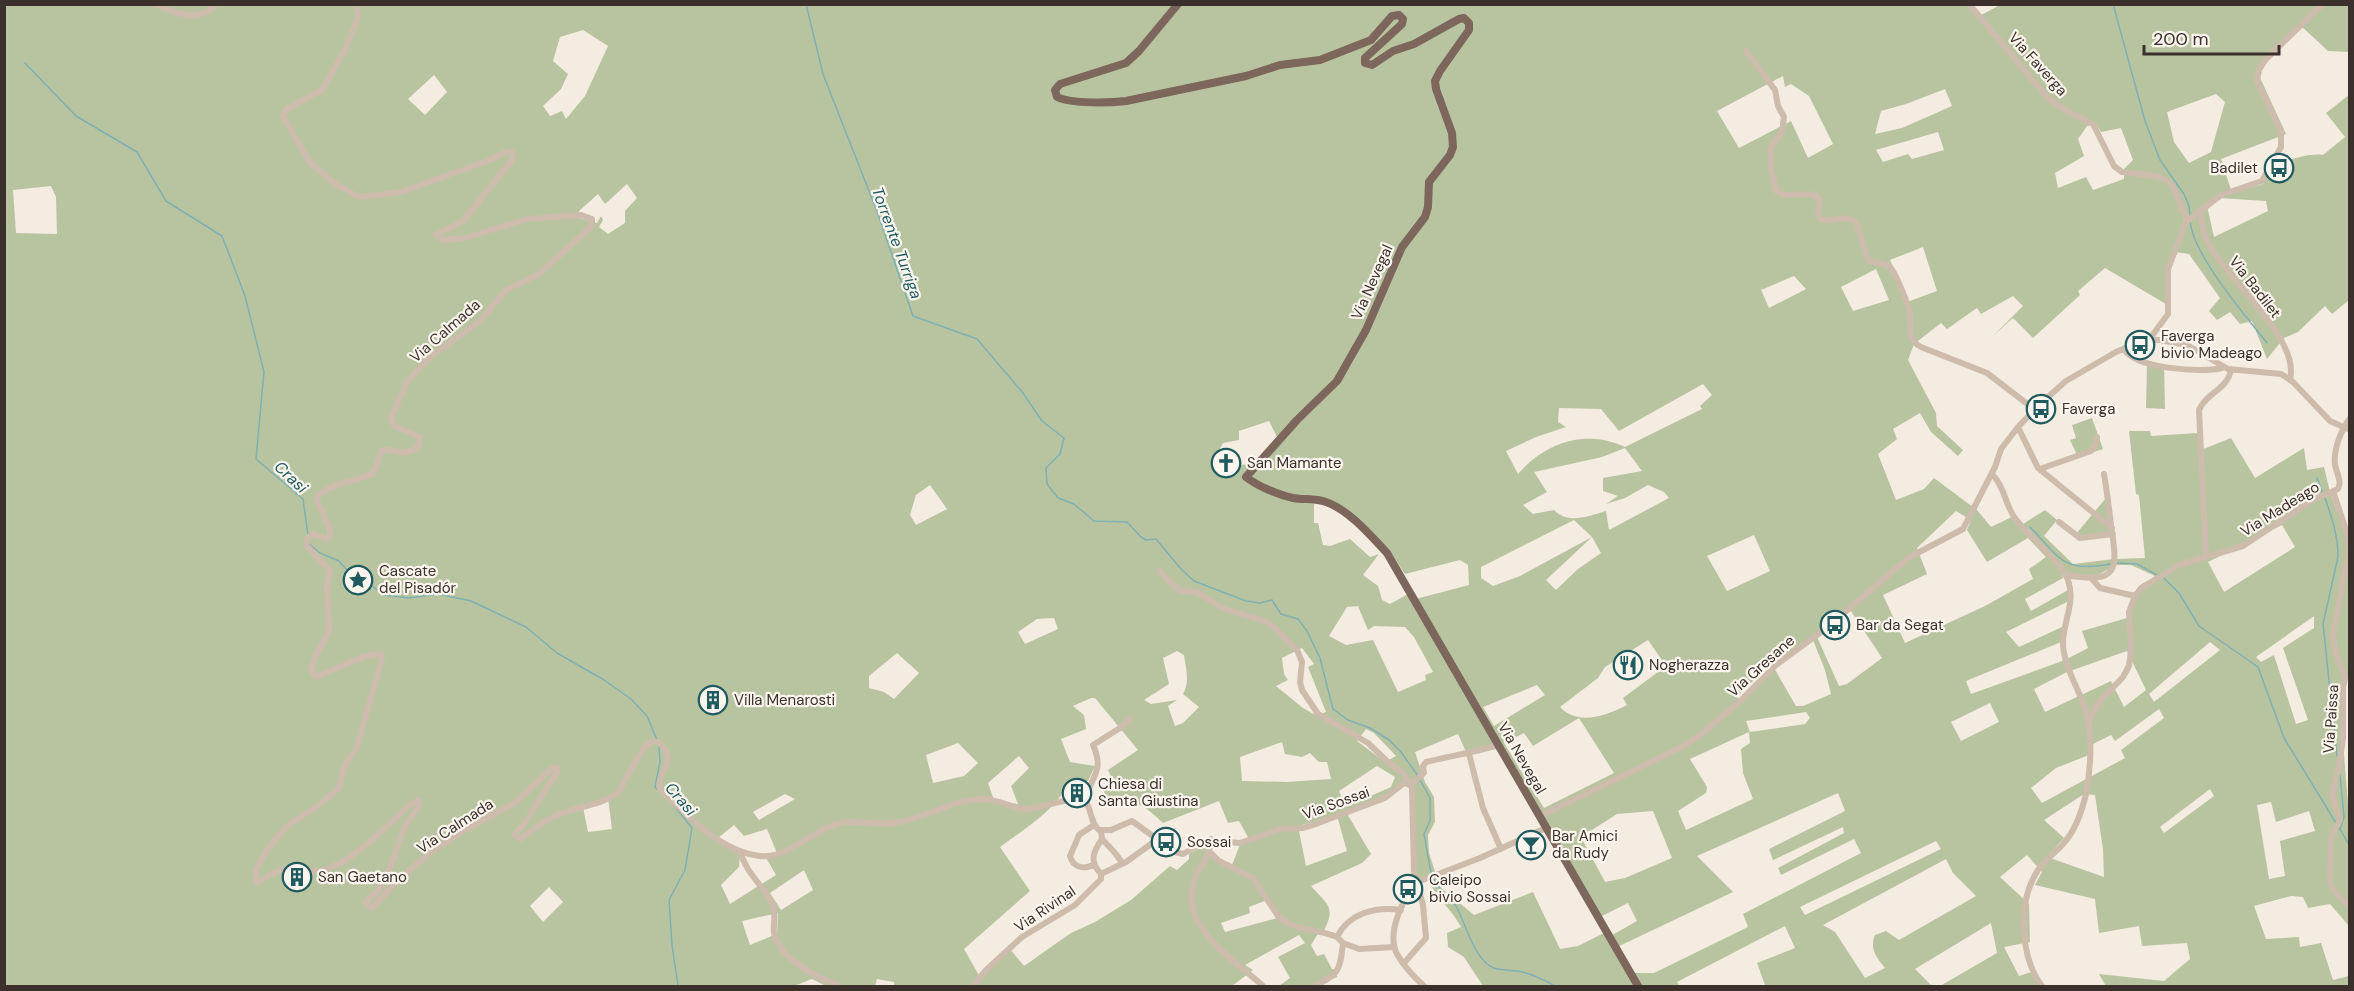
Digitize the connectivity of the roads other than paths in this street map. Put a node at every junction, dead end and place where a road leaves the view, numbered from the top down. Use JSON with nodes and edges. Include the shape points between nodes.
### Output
{"nodes":[{"id":1,"x":155,"y":4,"type":"edge"},
{"id":2,"x":217,"y":4,"type":"edge"},
{"id":3,"x":356,"y":4,"type":"edge"},
{"id":4,"x":1178,"y":4,"type":"edge"},
{"id":5,"x":1969,"y":4,"type":"edge"},
{"id":6,"x":2323,"y":4,"type":"edge"},
{"id":7,"x":1746,"y":51,"type":"dead end"},
{"id":8,"x":2200,"y":210,"type":"junction"},
{"id":9,"x":2186,"y":222,"type":"junction"},
{"id":10,"x":2149,"y":340,"type":"junction"},
{"id":11,"x":2124,"y":349,"type":"junction"},
{"id":12,"x":2223,"y":367,"type":"junction"},
{"id":13,"x":2231,"y":370,"type":"junction"},
{"id":14,"x":2290,"y":379,"type":"junction"},
{"id":15,"x":2034,"y":409,"type":"junction"},
{"id":16,"x":2349,"y":418,"type":"edge"},
{"id":17,"x":2018,"y":427,"type":"junction"},
{"id":18,"x":2346,"y":429,"type":"edge"},
{"id":19,"x":2097,"y":437,"type":"dead end"},
{"id":20,"x":2040,"y":470,"type":"junction"},
{"id":21,"x":1992,"y":474,"type":"junction"},
{"id":22,"x":2104,"y":474,"type":"dead end"},
{"id":23,"x":2327,"y":493,"type":"junction"},
{"id":24,"x":2059,"y":522,"type":"dead end"},
{"id":25,"x":2112,"y":531,"type":"junction"},
{"id":26,"x":2206,"y":557,"type":"junction"},
{"id":27,"x":1159,"y":571,"type":"dead end"},
{"id":28,"x":2066,"y":575,"type":"junction"},
{"id":29,"x":2091,"y":578,"type":"junction"},
{"id":30,"x":2135,"y":596,"type":"junction"},
{"id":31,"x":2347,"y":677,"type":"edge"},
{"id":32,"x":1130,"y":719,"type":"dead end"},
{"id":33,"x":2088,"y":723,"type":"junction"},
{"id":34,"x":1499,"y":745,"type":"junction"},
{"id":35,"x":1468,"y":754,"type":"junction"},
{"id":36,"x":1412,"y":784,"type":"junction"},
{"id":37,"x":1085,"y":801,"type":"junction"},
{"id":38,"x":1540,"y":816,"type":"junction"},
{"id":39,"x":1094,"y":825,"type":"junction"},
{"id":40,"x":1546,"y":828,"type":"junction"},
{"id":41,"x":1101,"y":835,"type":"junction"},
{"id":42,"x":1158,"y":839,"type":"junction"},
{"id":43,"x":1211,"y":839,"type":"junction"},
{"id":44,"x":1501,"y":849,"type":"junction"},
{"id":45,"x":740,"y":851,"type":"junction"},
{"id":46,"x":1210,"y":852,"type":"junction"},
{"id":47,"x":1122,"y":863,"type":"junction"},
{"id":48,"x":1093,"y":865,"type":"junction"},
{"id":49,"x":1101,"y":874,"type":"junction"},
{"id":50,"x":1415,"y":883,"type":"junction"},
{"id":51,"x":2349,"y":907,"type":"edge"},
{"id":52,"x":1401,"y":910,"type":"junction"},
{"id":53,"x":1336,"y":937,"type":"junction"},
{"id":54,"x":1343,"y":943,"type":"junction"},
{"id":55,"x":1394,"y":947,"type":"junction"},
{"id":56,"x":1404,"y":963,"type":"junction"},
{"id":57,"x":840,"y":987,"type":"edge"},
{"id":58,"x":973,"y":987,"type":"edge"},
{"id":59,"x":1263,"y":987,"type":"edge"},
{"id":60,"x":1314,"y":987,"type":"edge"},
{"id":61,"x":1424,"y":987,"type":"edge"},
{"id":62,"x":1638,"y":987,"type":"edge"},
{"id":63,"x":2042,"y":987,"type":"edge"}],
"edges":[{"from":1,"to":2,"type":"street","via":[[193,16],[207,14]]},
{"from":3,"to":45,"type":"street","name":"Via Calmada","via":[[358,18],[322,90],[285,110],[284,116],[308,160],[334,183],[360,197],[401,192],[505,152],[513,153],[512,160],[463,221],[436,235],[441,240],[465,238],[527,219],[581,215],[592,219],[592,226],[539,274],[506,290],[480,321],[431,356],[408,380],[391,417],[394,426],[420,436],[419,446],[400,454],[382,450],[373,474],[324,489],[316,498],[330,536],[327,539],[312,534],[308,549],[330,571],[329,632],[311,670],[316,677],[364,656],[381,654],[382,659],[357,747],[345,764],[339,788],[287,826],[267,849],[256,870],[256,883],[273,872],[287,869],[306,873],[327,869],[350,857],[418,800],[419,806],[404,828],[390,868],[378,891],[365,903],[372,908],[391,886],[430,854],[515,803],[552,768],[557,768],[557,772],[513,835],[517,839],[554,816],[616,794],[647,744],[659,744],[668,754],[660,775],[660,789],[710,836]]},
{"from":4,"to":34,"type":"main road","name":"Via Nevegal","via":[[1130,60],[1060,84],[1055,90],[1057,96],[1126,101],[1280,65],[1320,60],[1371,40],[1392,16],[1400,15],[1402,24],[1365,58],[1365,63],[1372,65],[1459,19],[1469,23],[1469,30],[1435,81],[1453,147],[1429,182],[1425,217],[1402,247],[1366,330],[1337,381],[1246,477],[1290,497],[1330,504],[1387,553]]},
{"from":5,"to":9,"type":"street","name":"Via Faverga","via":[[2051,101],[2093,124],[2118,170],[2156,176],[2171,183]]},
{"from":6,"to":8,"type":"street","via":[[2259,70],[2257,81],[2282,136],[2281,147],[2265,177],[2259,183],[2221,195]]},
{"from":7,"to":15,"type":"street","via":[[1774,90],[1784,117],[1782,132],[1771,147],[1776,191],[1786,195],[1813,194],[1820,200],[1820,219],[1844,217],[1856,222],[1868,260],[1887,265],[1894,273],[1910,312],[1913,342],[1987,373]]},
{"from":8,"to":9,"type":"street"},
{"from":8,"to":14,"type":"street","name":"Via Badilet","via":[[2205,237],[2220,262],[2284,346],[2292,370]]},
{"from":9,"to":10,"type":"street","via":[[2168,269],[2168,314]]},
{"from":10,"to":11,"type":"street"},
{"from":10,"to":12,"type":"street","via":[[2187,345]]},
{"from":11,"to":12,"type":"street","via":[[2149,365]]},
{"from":11,"to":15,"type":"street","via":[[2066,381]]},
{"from":12,"to":13,"type":"street"},
{"from":13,"to":14,"type":"street","via":[[2279,374]]},
{"from":13,"to":26,"type":"street","via":[[2224,386],[2200,406],[2198,416]]},
{"from":14,"to":18,"type":"street","via":[[2326,418]]},
{"from":15,"to":17,"type":"street"},
{"from":16,"to":18,"type":"street","name":"Via Madeago"},
{"from":17,"to":20,"type":"street"},
{"from":17,"to":21,"type":"street","via":[[2001,449]]},
{"from":18,"to":23,"type":"street","name":"Via Madeago","via":[[2335,458],[2340,485]]},
{"from":19,"to":20,"type":"street","via":[[2091,451]]},
{"from":20,"to":25,"type":"street"},
{"from":21,"to":28,"type":"street","via":[[2016,519]]},
{"from":21,"to":38,"type":"street","name":"Via Gresane","via":[[1963,529],[1908,558],[1776,666],[1702,733],[1675,751]]},
{"from":22,"to":25,"type":"street"},
{"from":23,"to":26,"type":"street","name":"Via Madeago","via":[[2243,546]]},
{"from":23,"to":31,"type":"street","name":"Via Paissa","via":[[2349,539],[2348,566],[2333,633],[2335,650]]},
{"from":24,"to":25,"type":"street","via":[[2080,538]]},
{"from":25,"to":29,"type":"street","via":[[2114,567],[2107,574]]},
{"from":26,"to":30,"type":"street","name":"Via Madeago","via":[[2179,565],[2141,588]]},
{"from":27,"to":36,"type":"street","via":[[1180,591],[1197,592],[1222,608],[1275,628],[1297,650],[1302,662],[1302,690],[1318,714],[1368,743]]},
{"from":28,"to":29,"type":"street"},
{"from":28,"to":33,"type":"street","via":[[2071,601],[2063,649]]},
{"from":29,"to":30,"type":"street","via":[[2100,588]]},
{"from":30,"to":33,"type":"street","via":[[2128,616],[2129,666],[2099,702]]},
{"from":31,"to":51,"type":"street","name":"Via Paissa","via":[[2343,687],[2343,738],[2332,789],[2337,825],[2331,838],[2330,883]]},
{"from":32,"to":37,"type":"street","via":[[1093,745],[1099,765]]},
{"from":33,"to":63,"type":"street","via":[[2089,771],[2082,806],[2066,841],[2036,874],[2026,905],[2028,961]]},
{"from":34,"to":35,"type":"street"},
{"from":34,"to":38,"type":"main road","name":"Via Nevegal"},
{"from":35,"to":36,"type":"street","name":"Via Sossai","via":[[1426,762],[1424,772]]},
{"from":35,"to":44,"type":"street","via":[[1483,808]]},
{"from":36,"to":43,"type":"street","name":"Via Sossai","via":[[1403,784],[1385,798],[1306,828],[1281,829],[1240,843]]},
{"from":36,"to":50,"type":"street"},
{"from":37,"to":39,"type":"street"},
{"from":37,"to":45,"type":"street","name":"Via Calmada","via":[[1069,800],[1025,809],[994,800],[968,801],[892,824],[838,824],[771,856]]},
{"from":38,"to":40,"type":"main road","name":"Via Nevegal"},
{"from":39,"to":41,"type":"street"},
{"from":39,"to":48,"type":"street","name":"Via Rivinal","via":[[1079,835],[1070,856],[1078,867]]},
{"from":40,"to":44,"type":"street"},
{"from":40,"to":62,"type":"main road","name":"Via Nevegal"},
{"from":41,"to":42,"type":"street","via":[[1132,821]]},
{"from":41,"to":47,"type":"street"},
{"from":41,"to":48,"type":"street"},
{"from":42,"to":43,"type":"street","via":[[1183,854]]},
{"from":42,"to":47,"type":"street","name":"Via Rivinal"},
{"from":43,"to":46,"type":"street"},
{"from":44,"to":50,"type":"street"},
{"from":45,"to":57,"type":"street","via":[[747,869],[773,905],[775,934],[784,951]]},
{"from":46,"to":53,"type":"street","via":[[1219,861],[1253,878],[1284,921],[1299,929]]},
{"from":46,"to":59,"type":"street","via":[[1193,884],[1194,914],[1212,943]]},
{"from":47,"to":49,"type":"street","name":"Via Rivinal"},
{"from":48,"to":49,"type":"street","name":"Via Rivinal"},
{"from":49,"to":58,"type":"street","name":"Via Rivinal","via":[[1087,895],[1022,938]]},
{"from":50,"to":52,"type":"street"},
{"from":50,"to":56,"type":"street","via":[[1423,905],[1426,938]]},
{"from":52,"to":53,"type":"street","via":[[1360,913]]},
{"from":52,"to":55,"type":"street"},
{"from":53,"to":54,"type":"street"},
{"from":54,"to":55,"type":"street","via":[[1359,950]]},
{"from":54,"to":60,"type":"street","via":[[1336,974]]},
{"from":55,"to":56,"type":"street"},
{"from":56,"to":61,"type":"street"}]}
